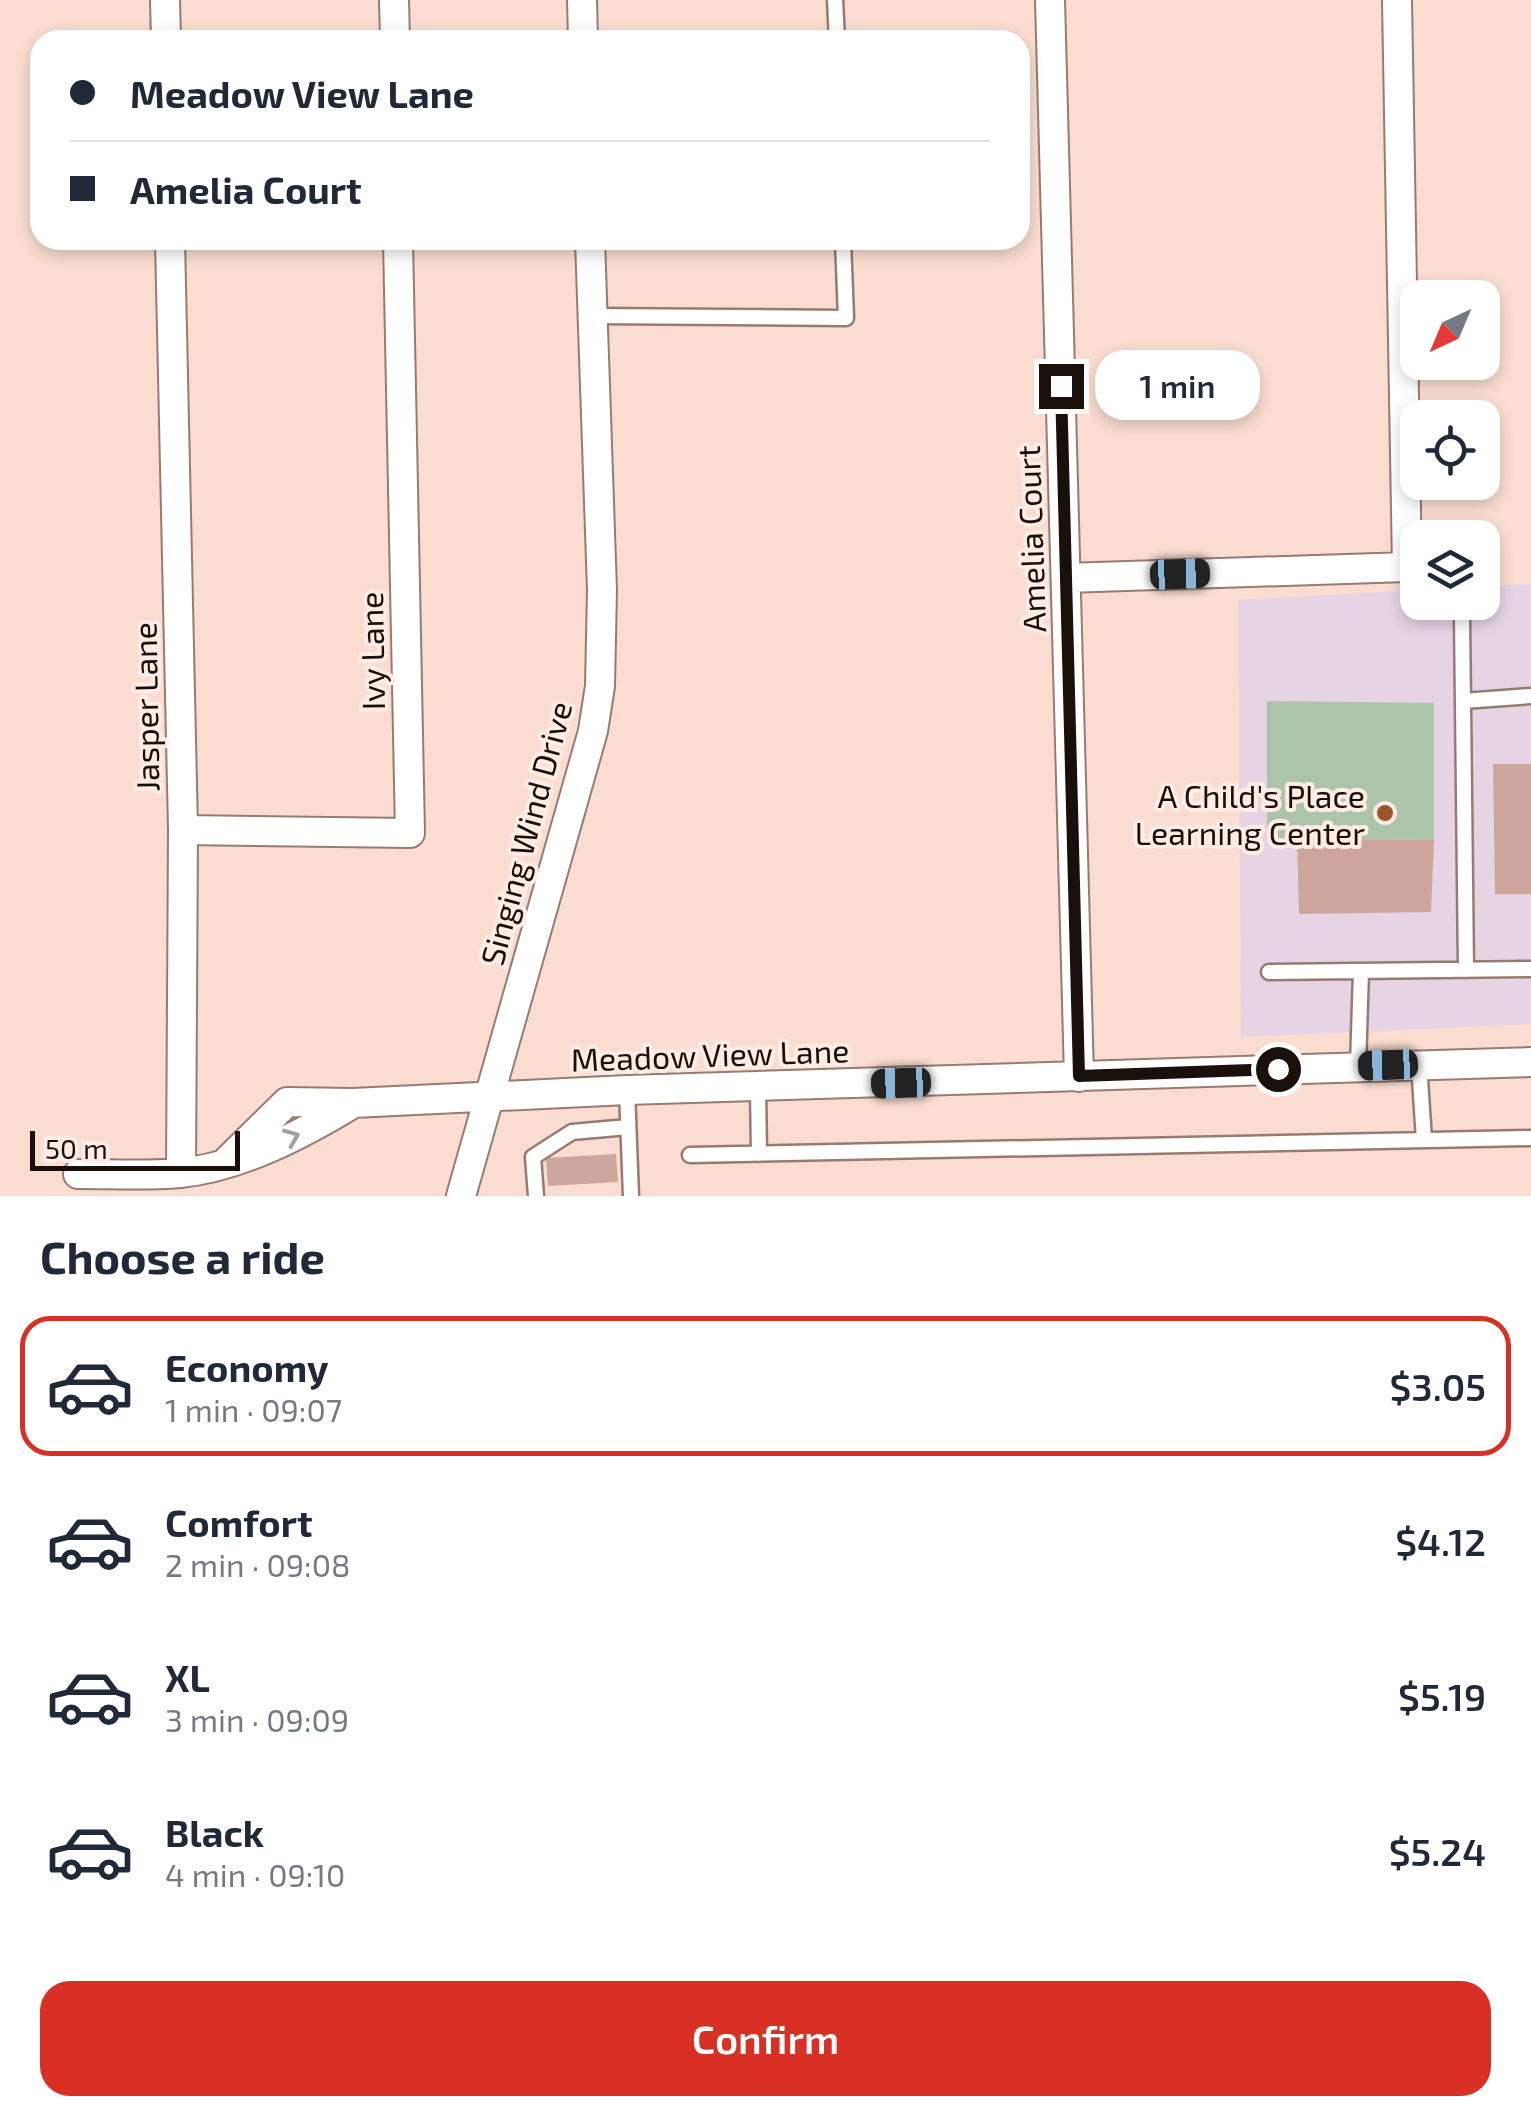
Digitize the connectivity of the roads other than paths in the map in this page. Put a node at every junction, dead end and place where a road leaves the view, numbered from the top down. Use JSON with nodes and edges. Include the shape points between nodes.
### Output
{"nodes":[{"id":1,"x":165,"y":0,"type":"edge"},
{"id":2,"x":394,"y":0,"type":"edge"},
{"id":3,"x":582,"y":0,"type":"edge"},
{"id":4,"x":835,"y":0,"type":"edge"},
{"id":5,"x":1050,"y":0,"type":"edge"},
{"id":6,"x":1397,"y":0,"type":"edge"},
{"id":7,"x":166,"y":30,"type":"edge"},
{"id":8,"x":394,"y":30,"type":"edge"},
{"id":9,"x":583,"y":30,"type":"edge"},
{"id":10,"x":836,"y":30,"type":"edge"},
{"id":11,"x":170,"y":250,"type":"edge"},
{"id":12,"x":398,"y":250,"type":"edge"},
{"id":13,"x":590,"y":250,"type":"edge"},
{"id":14,"x":844,"y":250,"type":"edge"},
{"id":15,"x":592,"y":316,"type":"junction"},
{"id":16,"x":1066,"y":578,"type":"junction"},
{"id":17,"x":1462,"y":620,"type":"edge"},
{"id":18,"x":1531,"y":696,"type":"edge"},
{"id":19,"x":1463,"y":701,"type":"junction"},
{"id":20,"x":182,"y":830,"type":"junction"},
{"id":21,"x":1531,"y":969,"type":"edge"},
{"id":22,"x":1466,"y":970,"type":"junction"},
{"id":23,"x":1360,"y":971,"type":"junction"},
{"id":24,"x":1269,"y":972,"type":"dead end"},
{"id":25,"x":1531,"y":1062,"type":"edge"},
{"id":26,"x":1419,"y":1064,"type":"junction"},
{"id":27,"x":1358,"y":1066,"type":"junction"},
{"id":28,"x":1079,"y":1076,"type":"junction"},
{"id":29,"x":758,"y":1088,"type":"junction"},
{"id":30,"x":627,"y":1090,"type":"junction"},
{"id":31,"x":490,"y":1098,"type":"junction"},
{"id":32,"x":628,"y":1126,"type":"junction"},
{"id":33,"x":1531,"y":1138,"type":"edge"},
{"id":34,"x":1424,"y":1140,"type":"junction"},
{"id":35,"x":760,"y":1154,"type":"junction"},
{"id":36,"x":690,"y":1155,"type":"dead end"},
{"id":37,"x":181,"y":1173,"type":"junction"},
{"id":38,"x":78,"y":1174,"type":"dead end"},
{"id":39,"x":461,"y":1196,"type":"edge"},
{"id":40,"x":536,"y":1196,"type":"edge"},
{"id":41,"x":631,"y":1196,"type":"edge"}],
"edges":[{"from":1,"to":7,"type":"street"},
{"from":2,"to":8,"type":"street"},
{"from":3,"to":9,"type":"street"},
{"from":4,"to":10,"type":"lane"},
{"from":5,"to":16,"type":"street","name":"Amelia Court"},
{"from":6,"to":16,"type":"street","via":[[1407,567]]},
{"from":11,"to":20,"type":"street","name":"Jasper Lane"},
{"from":12,"to":20,"type":"street","name":"Ivy Lane","via":[[410,833]]},
{"from":13,"to":15,"type":"street","name":"Singing Wind Drive"},
{"from":14,"to":15,"type":"lane","via":[[846,318]]},
{"from":15,"to":31,"type":"street","name":"Singing Wind Drive","via":[[600,686]]},
{"from":16,"to":28,"type":"street","name":"Amelia Court"},
{"from":17,"to":19,"type":"lane"},
{"from":18,"to":19,"type":"lane"},
{"from":19,"to":22,"type":"lane"},
{"from":20,"to":37,"type":"street","name":"Jasper Lane"},
{"from":21,"to":22,"type":"lane"},
{"from":22,"to":23,"type":"lane"},
{"from":23,"to":24,"type":"lane"},
{"from":23,"to":27,"type":"lane"},
{"from":25,"to":26,"type":"street","name":"Meadow View Lane"},
{"from":26,"to":27,"type":"street","name":"Meadow View Lane"},
{"from":26,"to":34,"type":"lane"},
{"from":27,"to":28,"type":"street","name":"Meadow View Lane"},
{"from":28,"to":29,"type":"street","name":"Meadow View Lane"},
{"from":29,"to":30,"type":"street","name":"Meadow View Lane"},
{"from":29,"to":35,"type":"lane"},
{"from":30,"to":31,"type":"street","name":"Meadow View Lane"},
{"from":30,"to":32,"type":"lane"},
{"from":31,"to":37,"type":"street","name":"Meadow View Lane","via":[[287,1102],[226,1162]]},
{"from":31,"to":39,"type":"street","name":"Singing Wind Drive"},
{"from":32,"to":40,"type":"lane","via":[[572,1132],[533,1156]]},
{"from":32,"to":41,"type":"lane"},
{"from":33,"to":34,"type":"lane"},
{"from":34,"to":35,"type":"lane"},
{"from":35,"to":36,"type":"lane"},
{"from":37,"to":38,"type":"street"}]}
